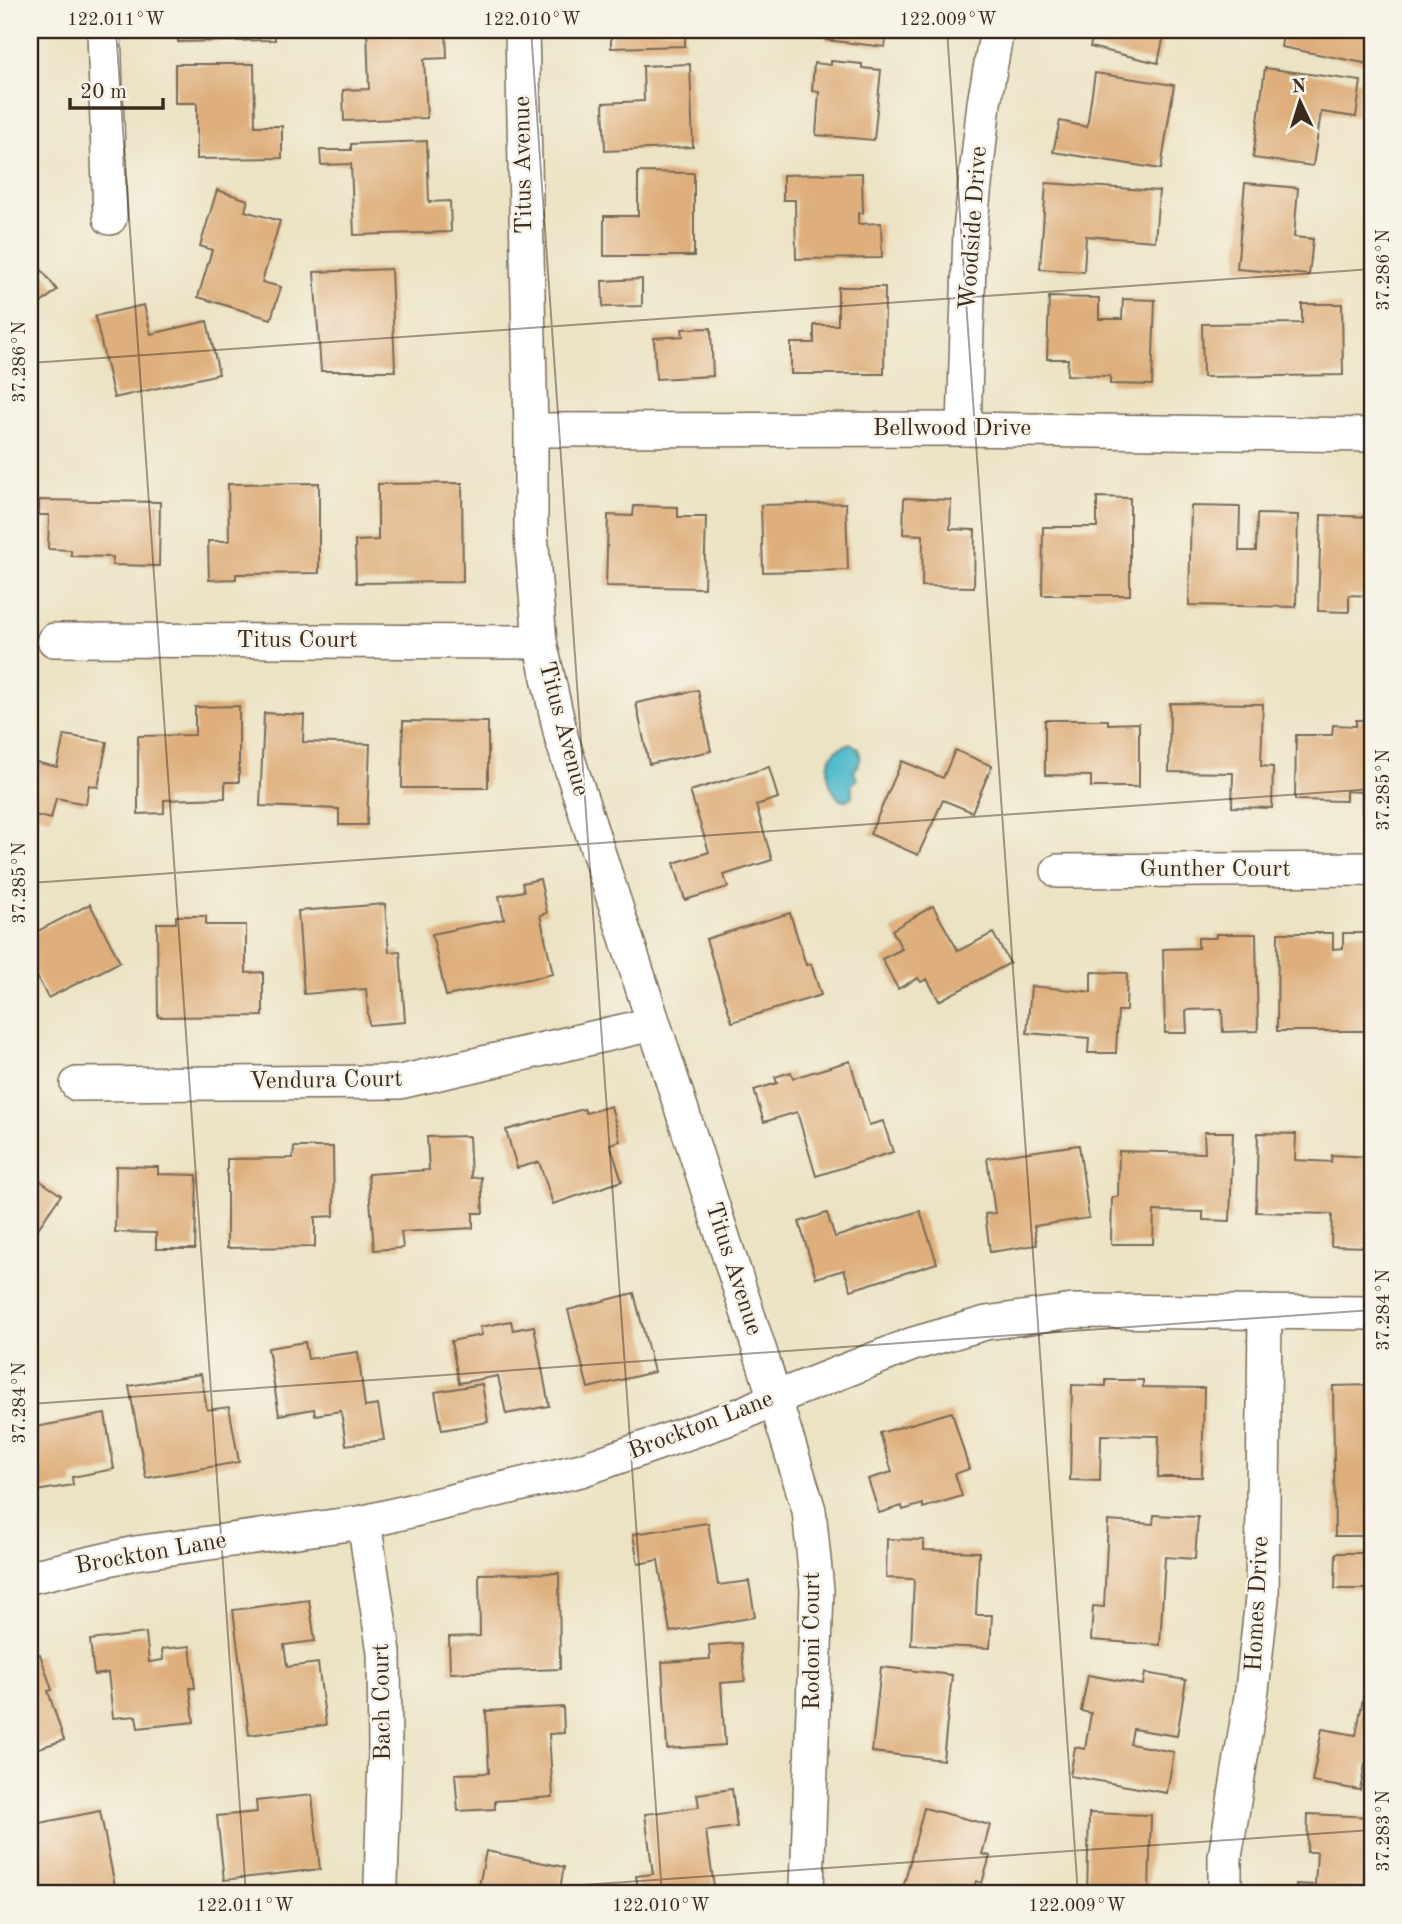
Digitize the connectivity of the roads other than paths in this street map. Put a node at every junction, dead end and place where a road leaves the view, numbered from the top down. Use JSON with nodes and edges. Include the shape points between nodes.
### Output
{"nodes":[{"id":1,"x":104,"y":30,"type":"edge"},
{"id":2,"x":522,"y":30,"type":"edge"},
{"id":3,"x":998,"y":30,"type":"edge"},
{"id":4,"x":110,"y":218,"type":"dead end"},
{"id":5,"x":964,"y":429,"type":"junction"},
{"id":6,"x":531,"y":430,"type":"junction"},
{"id":7,"x":1372,"y":435,"type":"edge"},
{"id":8,"x":54,"y":639,"type":"dead end"},
{"id":9,"x":540,"y":642,"type":"junction"},
{"id":10,"x":1372,"y":869,"type":"edge"},
{"id":11,"x":1058,"y":871,"type":"dead end"},
{"id":12,"x":653,"y":1024,"type":"junction"},
{"id":13,"x":77,"y":1084,"type":"dead end"},
{"id":14,"x":1265,"y":1312,"type":"junction"},
{"id":15,"x":1372,"y":1313,"type":"edge"},
{"id":16,"x":775,"y":1398,"type":"junction"},
{"id":17,"x":364,"y":1522,"type":"junction"},
{"id":18,"x":30,"y":1577,"type":"edge"},
{"id":19,"x":381,"y":1882,"type":"dead end"},
{"id":20,"x":807,"y":1888,"type":"dead end"},
{"id":21,"x":1225,"y":1894,"type":"edge"}],
"edges":[{"from":1,"to":4,"type":"street"},
{"from":2,"to":6,"type":"street","name":"Titus Avenue"},
{"from":3,"to":5,"type":"street","name":"Woodside Drive","via":[[984,103],[970,230]]},
{"from":5,"to":6,"type":"street","name":"Bellwood Drive"},
{"from":5,"to":7,"type":"street","name":"Bellwood Drive"},
{"from":6,"to":9,"type":"street","name":"Titus Avenue","via":[[531,534]]},
{"from":8,"to":9,"type":"street","name":"Titus Court"},
{"from":9,"to":12,"type":"street","name":"Titus Avenue","via":[[562,740]]},
{"from":10,"to":11,"type":"street","name":"Gunther Court"},
{"from":12,"to":13,"type":"street","name":"Vendura Court","via":[[400,1082]]},
{"from":12,"to":16,"type":"street","name":"Titus Avenue"},
{"from":14,"to":15,"type":"street","name":"Brockton Lane"},
{"from":14,"to":16,"type":"street","name":"Brockton Lane","via":[[1073,1311],[986,1323],[914,1344]]},
{"from":14,"to":21,"type":"street","name":"Homes Drive","via":[[1262,1598],[1226,1857]]},
{"from":16,"to":17,"type":"street","name":"Brockton Lane","via":[[580,1470]]},
{"from":16,"to":20,"type":"street","name":"Rodoni Court","via":[[809,1510],[817,1590]]},
{"from":17,"to":18,"type":"street","name":"Brockton Lane","via":[[135,1553]]},
{"from":17,"to":19,"type":"street","name":"Bach Court","via":[[384,1652]]}]}
